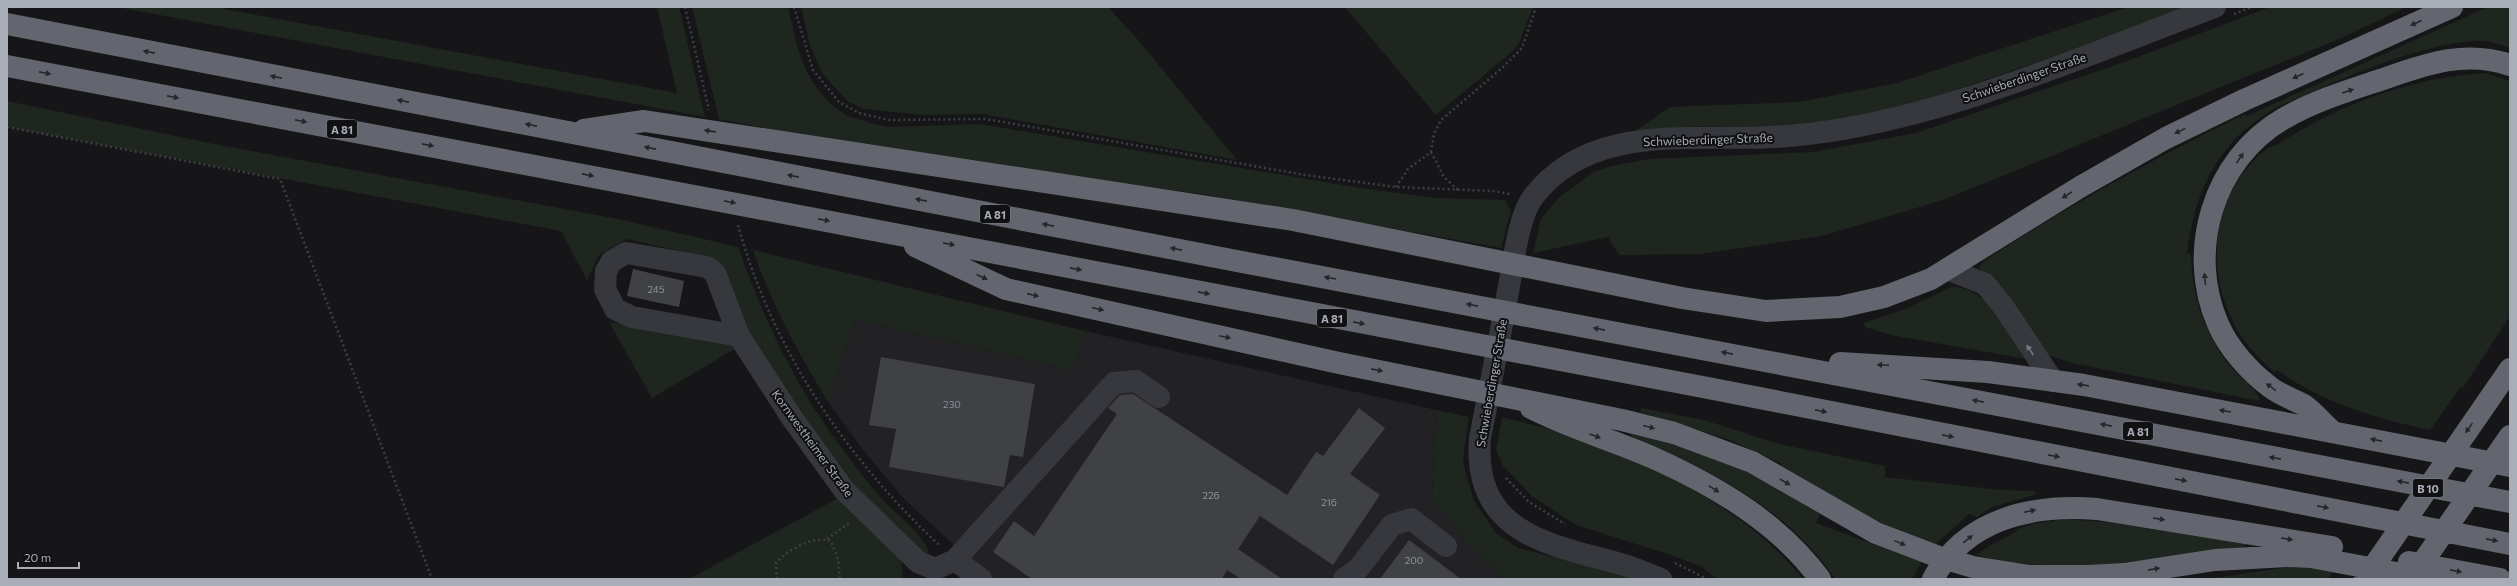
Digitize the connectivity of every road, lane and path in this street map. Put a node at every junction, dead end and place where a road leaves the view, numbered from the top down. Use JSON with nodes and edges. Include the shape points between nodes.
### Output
{"nodes":[{"id":1,"x":685,"y":7,"type":"edge"},
{"id":2,"x":794,"y":7,"type":"edge"},
{"id":3,"x":1536,"y":7,"type":"edge"},
{"id":4,"x":2215,"y":7,"type":"edge"},
{"id":5,"x":2452,"y":7,"type":"edge"},
{"id":6,"x":7,"y":24,"type":"edge"},
{"id":7,"x":2510,"y":65,"type":"edge"},
{"id":8,"x":7,"y":66,"type":"edge"},
{"id":9,"x":710,"y":115,"type":"dead end"},
{"id":10,"x":7,"y":127,"type":"edge"},
{"id":11,"x":569,"y":133,"type":"junction"},
{"id":12,"x":1431,"y":152,"type":"junction"},
{"id":13,"x":1396,"y":187,"type":"junction"},
{"id":14,"x":1458,"y":190,"type":"junction"},
{"id":15,"x":1529,"y":206,"type":"junction"},
{"id":16,"x":736,"y":220,"type":"dead end"},
{"id":17,"x":883,"y":232,"type":"junction"},
{"id":18,"x":1947,"y":269,"type":"junction"},
{"id":19,"x":739,"y":336,"type":"junction"},
{"id":20,"x":1766,"y":360,"type":"junction"},
{"id":21,"x":2510,"y":369,"type":"edge"},
{"id":22,"x":2053,"y":381,"type":"junction"},
{"id":23,"x":1502,"y":394,"type":"junction"},
{"id":24,"x":1159,"y":397,"type":"dead end"},
{"id":25,"x":2332,"y":431,"type":"junction"},
{"id":26,"x":2510,"y":436,"type":"edge"},
{"id":27,"x":2510,"y":466,"type":"edge"},
{"id":28,"x":1502,"y":473,"type":"dead end"},
{"id":29,"x":2510,"y":502,"type":"edge"},
{"id":30,"x":867,"y":513,"type":"junction"},
{"id":31,"x":1566,"y":525,"type":"dead end"},
{"id":32,"x":827,"y":539,"type":"junction"},
{"id":33,"x":2510,"y":544,"type":"edge"},
{"id":34,"x":1446,"y":546,"type":"dead end"},
{"id":35,"x":2433,"y":548,"type":"junction"},
{"id":36,"x":955,"y":560,"type":"junction"},
{"id":37,"x":2190,"y":563,"type":"junction"},
{"id":38,"x":1667,"y":570,"type":"edge"},
{"id":39,"x":432,"y":579,"type":"edge"},
{"id":40,"x":776,"y":579,"type":"edge"},
{"id":41,"x":840,"y":579,"type":"edge"},
{"id":42,"x":981,"y":579,"type":"edge"},
{"id":43,"x":1344,"y":579,"type":"edge"},
{"id":44,"x":1707,"y":579,"type":"edge"},
{"id":45,"x":1820,"y":579,"type":"edge"},
{"id":46,"x":1933,"y":579,"type":"edge"},
{"id":47,"x":2172,"y":579,"type":"edge"},
{"id":48,"x":2364,"y":579,"type":"edge"},
{"id":49,"x":2411,"y":579,"type":"edge"},
{"id":50,"x":2428,"y":579,"type":"edge"},
{"id":51,"x":2500,"y":579,"type":"edge"}],
"edges":[{"from":1,"to":9,"type":"path"},
{"from":2,"to":13,"type":"path","via":[[813,70],[839,102],[859,113],[888,120],[986,119],[1289,172]]},
{"from":3,"to":12,"type":"path","via":[[1522,48],[1441,120],[1434,134]]},
{"from":4,"to":15,"type":"street","name":"Schwieberdinger Straße","via":[[2081,58],[1897,118],[1788,136],[1699,137],[1604,147],[1570,163]]},
{"from":5,"to":18,"type":"highway","one_way":true,"via":[[2244,100],[2166,138],[2080,187]]},
{"from":11,"to":6,"type":"highway","number":"A 81","one_way":true},
{"from":25,"to":7,"type":"highway","one_way":true,"via":[[2305,406],[2270,388],[2236,354],[2218,326],[2206,290],[2203,255],[2209,217],[2224,181],[2246,149],[2282,120],[2318,101],[2418,67],[2462,57],[2489,59]]},
{"from":8,"to":17,"type":"highway","number":"A 81","one_way":true},
{"from":10,"to":39,"type":"path","via":[[280,180]]},
{"from":18,"to":11,"type":"highway","one_way":true,"via":[[1931,279],[1884,297],[1840,306],[1766,311],[1682,298],[1294,220],[644,120]]},
{"from":20,"to":11,"type":"highway","number":"A 81","one_way":true},
{"from":12,"to":13,"type":"path","via":[[1408,169]]},
{"from":12,"to":14,"type":"path","via":[[1444,177]]},
{"from":13,"to":14,"type":"path"},
{"from":14,"to":15,"type":"path","via":[[1493,191]]},
{"from":15,"to":38,"type":"street","name":"Schwieberdinger Straße","via":[[1518,237],[1480,438],[1481,470],[1488,491],[1498,509],[1513,525],[1535,539],[1623,564]]},
{"from":16,"to":36,"type":"path","via":[[759,289],[783,340],[821,406],[870,474]]},
{"from":17,"to":23,"type":"highway","one_way":true,"via":[[1006,288],[1339,363]]},
{"from":17,"to":33,"type":"highway","number":"A 81","one_way":true},
{"from":22,"to":18,"type":"street","one_way":true,"via":[[2003,306],[1985,284]]},
{"from":19,"to":19,"type":"street","name":"Kornwestheimer Straße","via":[[715,273],[707,266],[626,253],[612,261],[606,271],[605,289],[615,309],[632,317]]},
{"from":19,"to":30,"type":"street","name":"Kornwestheimer Straße","via":[[792,418],[844,490]]},
{"from":22,"to":20,"type":"highway","one_way":true,"via":[[1922,367]]},
{"from":29,"to":20,"type":"highway","number":"A 81","one_way":true},
{"from":21,"to":48,"type":"highway","number":"B 10","one_way":true},
{"from":25,"to":22,"type":"highway","one_way":true},
{"from":23,"to":37,"type":"highway","one_way":true,"via":[[1622,420],[1721,449],[1752,462],[1876,533],[1939,558],[1973,567],[2030,576],[2065,577],[2124,574]]},
{"from":23,"to":45,"type":"highway","one_way":true,"via":[[1559,422],[1657,460],[1706,484],[1777,532]]},
{"from":24,"to":36,"type":"street","via":[[1136,381],[1114,383]]},
{"from":27,"to":25,"type":"highway","one_way":true},
{"from":26,"to":35,"type":"highway"},
{"from":28,"to":31,"type":"path","via":[[1529,502]]},
{"from":30,"to":32,"type":"path","via":[[839,528]]},
{"from":30,"to":36,"type":"street","name":"Kornwestheimer Straße","via":[[918,562],[935,569]]},
{"from":32,"to":40,"type":"path","via":[[811,541],[780,557],[776,563]]},
{"from":32,"to":41,"type":"path","via":[[831,540],[834,546]]},
{"from":34,"to":43,"type":"street","via":[[1411,519],[1392,525],[1358,569]]},
{"from":35,"to":49,"type":"highway"},
{"from":35,"to":50,"type":"highway"},
{"from":36,"to":42,"type":"street"},
{"from":37,"to":47,"type":"street"},
{"from":37,"to":50,"type":"highway","via":[[2238,558],[2310,557]]},
{"from":38,"to":44,"type":"path"},
{"from":46,"to":51,"type":"highway","one_way":true,"via":[[1963,542],[1992,522],[2043,508],[2065,506],[2299,541]]}]}
